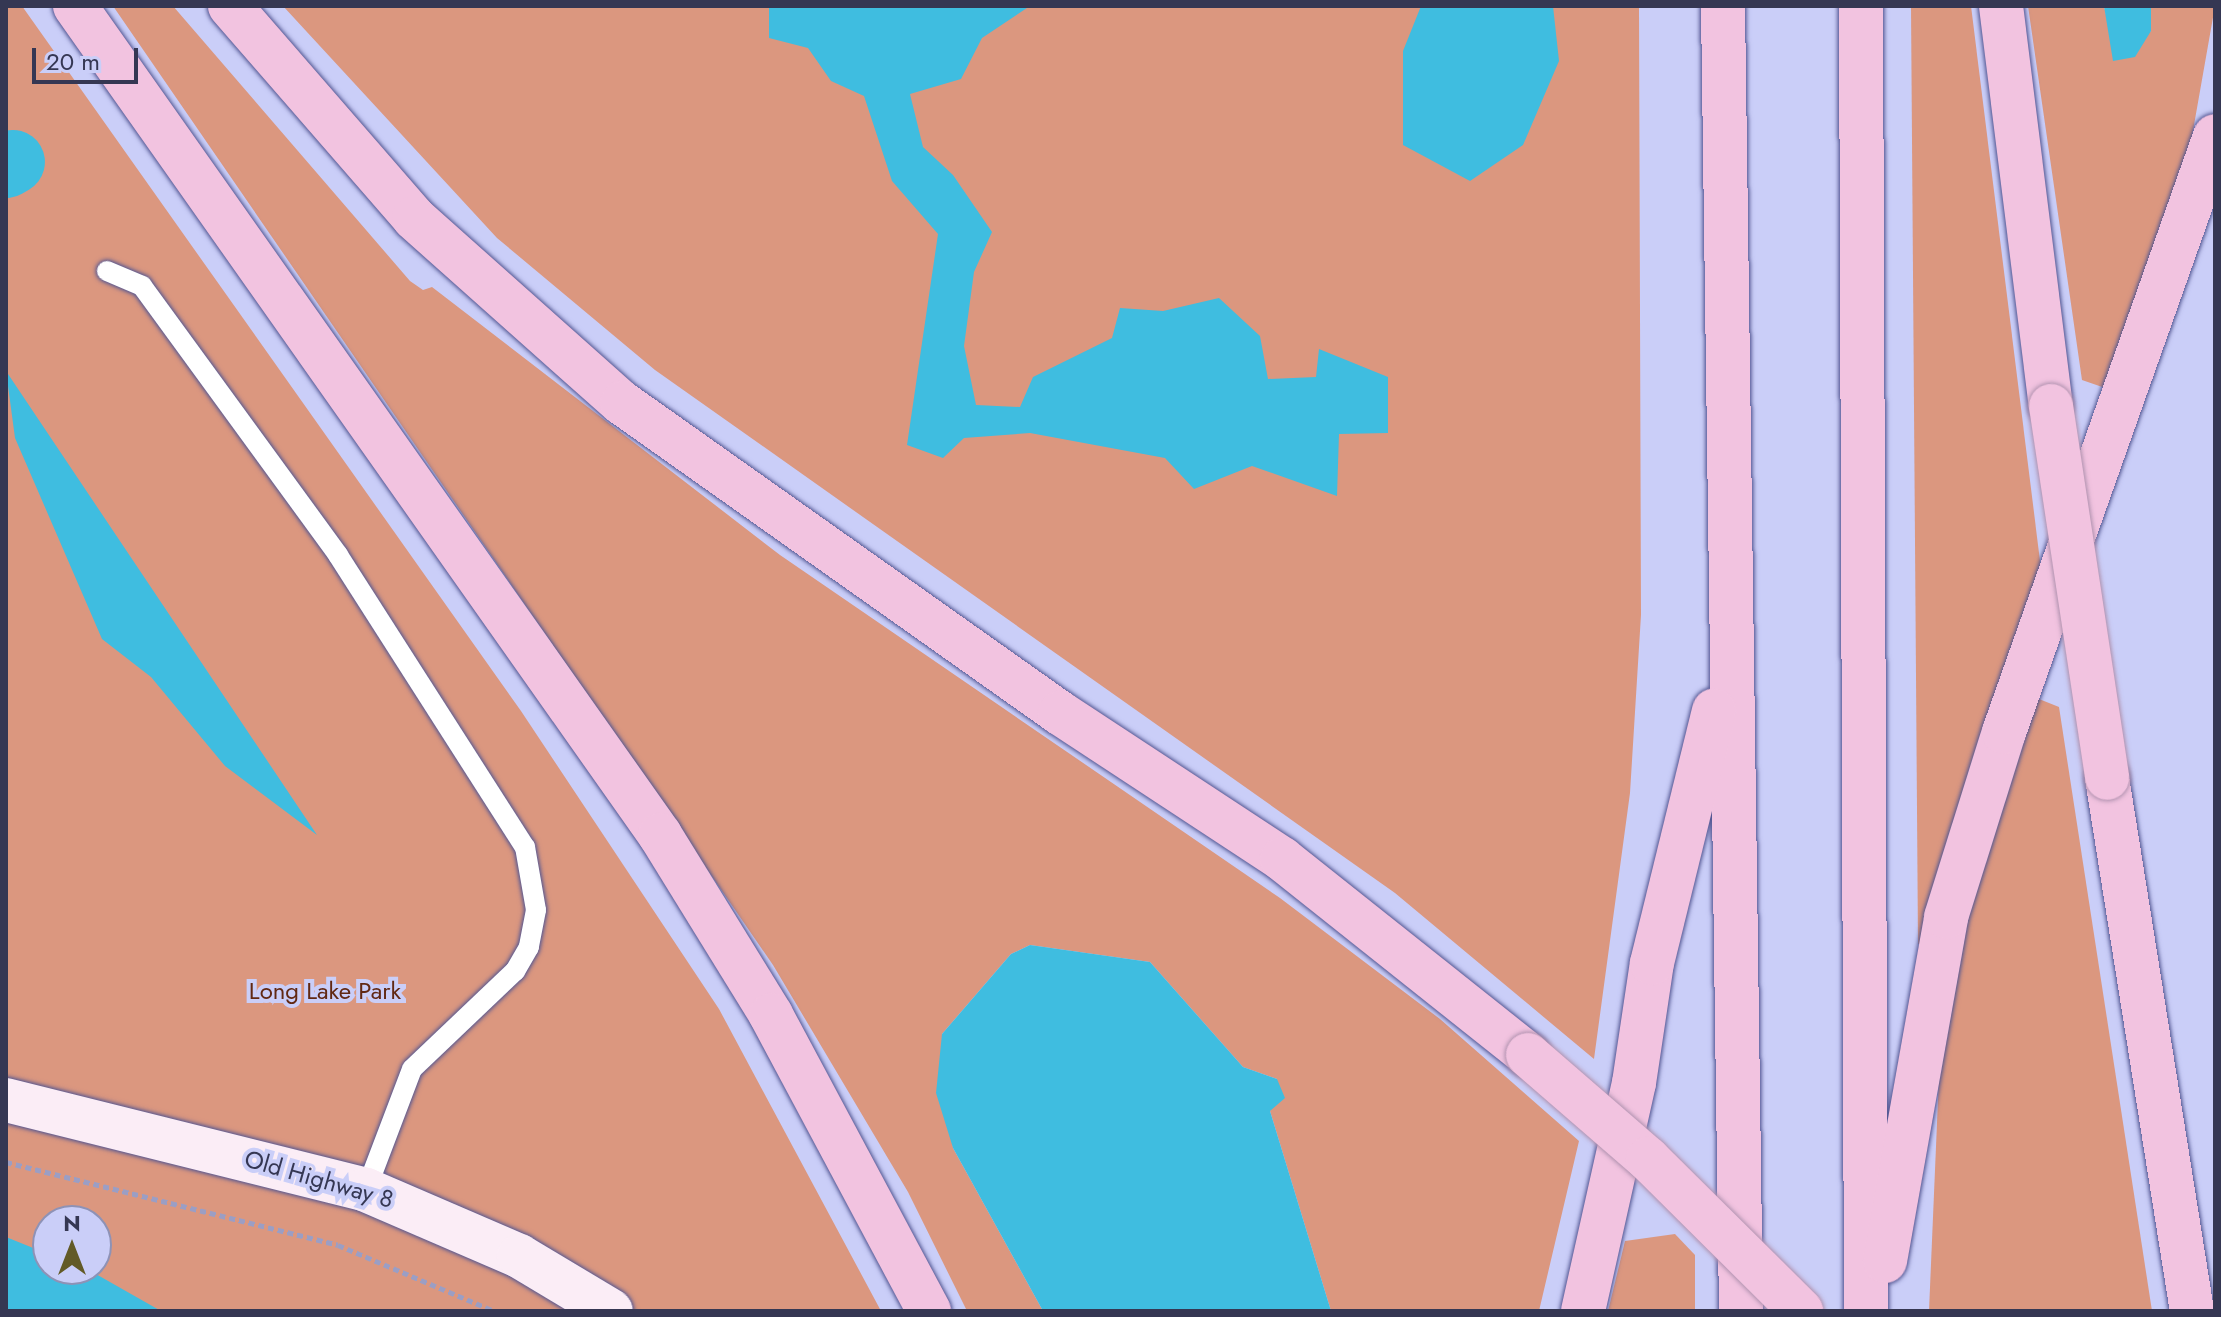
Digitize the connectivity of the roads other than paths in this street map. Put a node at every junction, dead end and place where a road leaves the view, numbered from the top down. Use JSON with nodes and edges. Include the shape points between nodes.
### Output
{"nodes":[{"id":1,"x":75,"y":6,"type":"edge"},
{"id":2,"x":230,"y":6,"type":"edge"},
{"id":3,"x":1723,"y":6,"type":"edge"},
{"id":4,"x":1861,"y":6,"type":"edge"},
{"id":5,"x":2001,"y":6,"type":"edge"},
{"id":6,"x":2215,"y":136,"type":"edge"},
{"id":7,"x":107,"y":271,"type":"dead end"},
{"id":8,"x":1728,"y":653,"type":"junction"},
{"id":9,"x":6,"y":1100,"type":"edge"},
{"id":10,"x":366,"y":1190,"type":"junction"},
{"id":11,"x":611,"y":1311,"type":"edge"},
{"id":12,"x":929,"y":1311,"type":"edge"},
{"id":13,"x":1583,"y":1311,"type":"edge"},
{"id":14,"x":1741,"y":1311,"type":"edge"},
{"id":15,"x":1801,"y":1311,"type":"edge"},
{"id":16,"x":1866,"y":1311,"type":"edge"},
{"id":17,"x":1878,"y":1311,"type":"edge"},
{"id":18,"x":2192,"y":1311,"type":"edge"}],
"edges":[{"from":1,"to":12,"type":"highway","via":[[660,835],[771,1015]]},
{"from":2,"to":15,"type":"highway","bridge":true,"via":[[386,190],[610,393],[1060,713],[1282,859],[1528,1055],[1659,1170]]},
{"from":3,"to":8,"type":"highway"},
{"from":4,"to":16,"type":"highway"},
{"from":5,"to":18,"type":"highway","bridge":true,"via":[[2051,406]]},
{"from":6,"to":17,"type":"highway","via":[[2004,732],[1946,917]]},
{"from":7,"to":10,"type":"lane","via":[[142,286],[329,542],[525,847],[536,910],[529,947],[515,971],[412,1069]]},
{"from":8,"to":13,"type":"highway","via":[[1652,963],[1634,1083]]},
{"from":8,"to":14,"type":"highway"},
{"from":9,"to":10,"type":"street","name":"Old Highway 8"},
{"from":10,"to":11,"type":"street","name":"Old Highway 8","via":[[519,1256]]}]}
